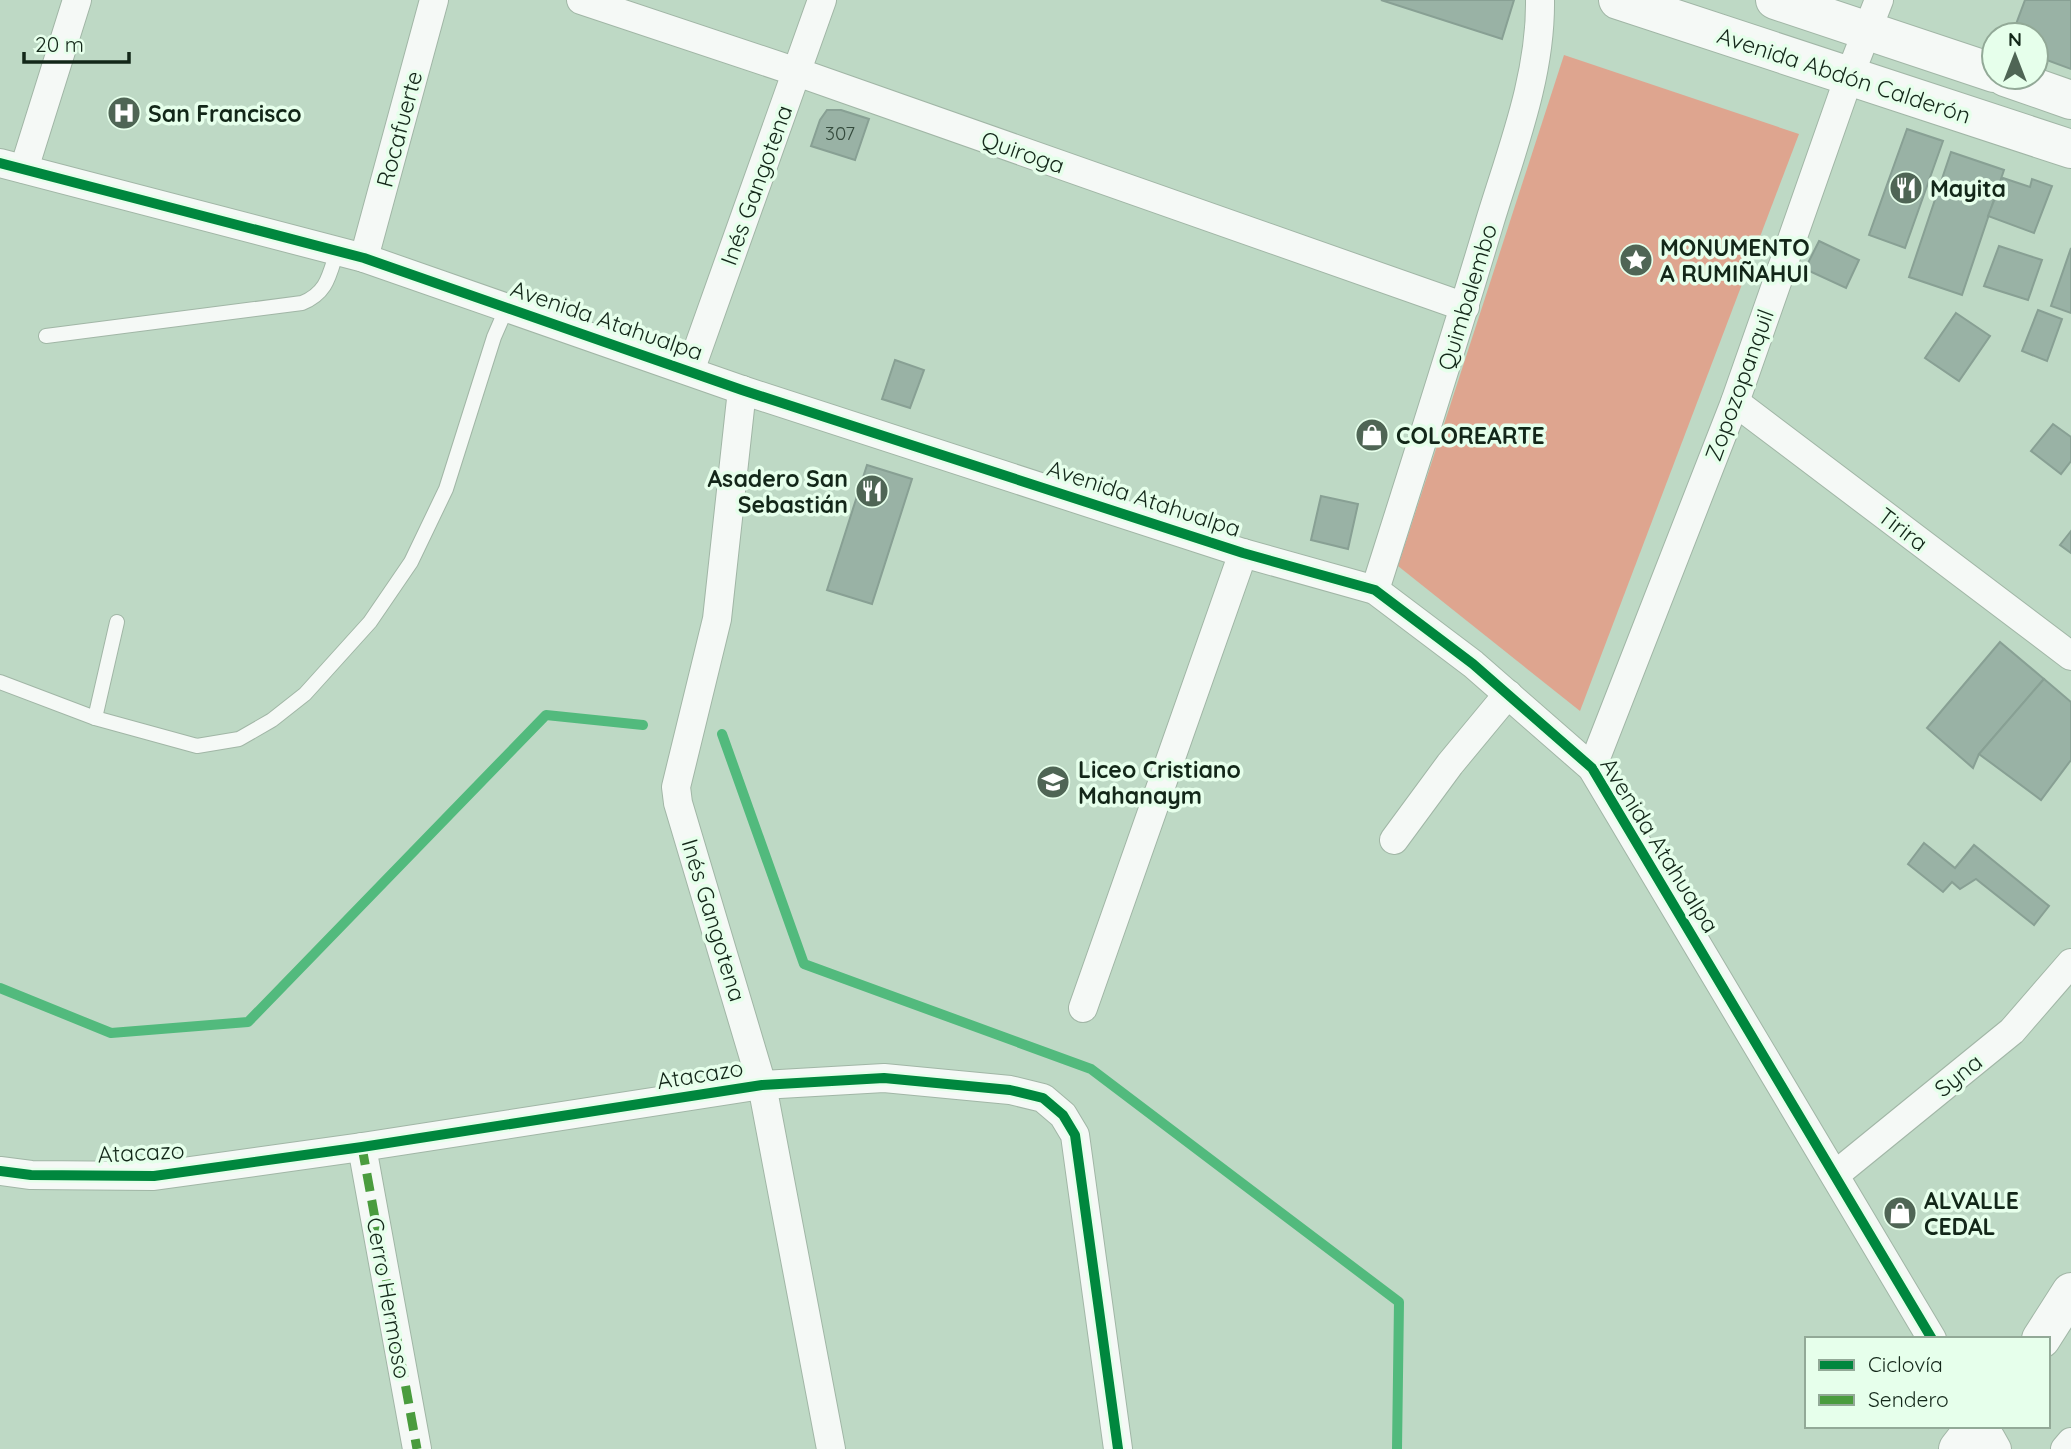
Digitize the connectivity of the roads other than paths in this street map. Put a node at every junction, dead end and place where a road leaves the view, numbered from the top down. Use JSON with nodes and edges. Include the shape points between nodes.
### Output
{"nodes":[{"id":1,"x":77,"y":0,"type":"edge"},
{"id":2,"x":434,"y":0,"type":"edge"},
{"id":3,"x":580,"y":0,"type":"edge"},
{"id":4,"x":822,"y":0,"type":"edge"},
{"id":5,"x":1541,"y":0,"type":"edge"},
{"id":6,"x":1618,"y":0,"type":"edge"},
{"id":7,"x":1775,"y":0,"type":"edge"},
{"id":8,"x":1874,"y":15,"type":"edge"},
{"id":9,"x":1980,"y":66,"type":"edge"},
{"id":10,"x":797,"y":72,"type":"junction"},
{"id":11,"x":1849,"y":77,"type":"junction"},
{"id":12,"x":2045,"y":91,"type":"edge"},
{"id":13,"x":2071,"y":100,"type":"edge"},
{"id":14,"x":2071,"y":149,"type":"edge"},
{"id":15,"x":12,"y":166,"type":"edge"},
{"id":16,"x":337,"y":251,"type":"junction"},
{"id":17,"x":364,"y":258,"type":"junction"},
{"id":18,"x":507,"y":307,"type":"junction"},
{"id":19,"x":1465,"y":307,"type":"junction"},
{"id":20,"x":46,"y":336,"type":"dead end"},
{"id":21,"x":690,"y":371,"type":"junction"},
{"id":22,"x":742,"y":390,"type":"junction"},
{"id":23,"x":1735,"y":402,"type":"junction"},
{"id":24,"x":1243,"y":553,"type":"junction"},
{"id":25,"x":1375,"y":590,"type":"junction"},
{"id":26,"x":117,"y":622,"type":"dead end"},
{"id":27,"x":2071,"y":656,"type":"edge"},
{"id":28,"x":0,"y":682,"type":"edge"},
{"id":29,"x":1508,"y":694,"type":"junction"},
{"id":30,"x":95,"y":718,"type":"junction"},
{"id":31,"x":1592,"y":768,"type":"junction"},
{"id":32,"x":1394,"y":840,"type":"dead end"},
{"id":33,"x":2071,"y":963,"type":"edge"},
{"id":34,"x":1083,"y":1008,"type":"dead end"},
{"id":35,"x":762,"y":1085,"type":"junction"},
{"id":36,"x":362,"y":1147,"type":"junction"},
{"id":37,"x":0,"y":1171,"type":"edge"},
{"id":38,"x":1835,"y":1175,"type":"junction"},
{"id":39,"x":2071,"y":1292,"type":"edge"},
{"id":40,"x":1931,"y":1337,"type":"edge"},
{"id":41,"x":2042,"y":1337,"type":"edge"},
{"id":42,"x":1974,"y":1428,"type":"edge"},
{"id":43,"x":1985,"y":1428,"type":"edge"},
{"id":44,"x":2071,"y":1442,"type":"edge"},
{"id":45,"x":416,"y":1449,"type":"edge"},
{"id":46,"x":831,"y":1449,"type":"edge"},
{"id":47,"x":1118,"y":1449,"type":"edge"},
{"id":48,"x":1958,"y":1449,"type":"edge"},
{"id":49,"x":1997,"y":1449,"type":"edge"},
{"id":50,"x":2065,"y":1449,"type":"edge"}],
"edges":[{"from":1,"to":15,"type":"street"},
{"from":2,"to":17,"type":"street","name":"Rocafuerte"},
{"from":3,"to":10,"type":"street","name":"Quiroga"},
{"from":4,"to":10,"type":"street","name":"Inés Gangotena"},
{"from":5,"to":19,"type":"street","name":"Quimbalembo","via":[[1533,78]]},
{"from":6,"to":11,"type":"main road","name":"Avenida Abdón Calderón"},
{"from":7,"to":8,"type":"main road"},
{"from":8,"to":9,"type":"main road"},
{"from":8,"to":11,"type":"street","name":"Zopozopanquil"},
{"from":10,"to":19,"type":"street","name":"Quiroga"},
{"from":10,"to":21,"type":"street","name":"Inés Gangotena"},
{"from":11,"to":14,"type":"main road","name":"Avenida Abdón Calderón"},
{"from":11,"to":23,"type":"street","name":"Zopozopanquil"},
{"from":12,"to":13,"type":"main road"},
{"from":15,"to":16,"type":"street","name":"Avenida Atahualpa"},
{"from":16,"to":17,"type":"street","name":"Avenida Atahualpa"},
{"from":16,"to":20,"type":"lane","via":[[317,297],[302,303]]},
{"from":17,"to":18,"type":"street","name":"Avenida Atahualpa"},
{"from":18,"to":21,"type":"street","name":"Avenida Atahualpa"},
{"from":18,"to":30,"type":"lane","via":[[446,489],[411,562],[370,622],[305,694],[239,739],[197,746]]},
{"from":19,"to":25,"type":"street","name":"Quimbalembo"},
{"from":21,"to":22,"type":"street","name":"Avenida Atahualpa"},
{"from":22,"to":24,"type":"street","name":"Avenida Atahualpa"},
{"from":22,"to":35,"type":"street","name":"Inés Gangotena","via":[[717,620],[676,788]]},
{"from":23,"to":27,"type":"street","name":"Tirira"},
{"from":23,"to":31,"type":"street","name":"Zopozopanquil"},
{"from":24,"to":25,"type":"street","name":"Avenida Atahualpa"},
{"from":24,"to":34,"type":"street"},
{"from":25,"to":29,"type":"street","name":"Avenida Atahualpa"},
{"from":26,"to":30,"type":"lane"},
{"from":28,"to":30,"type":"lane"},
{"from":29,"to":31,"type":"street","name":"Avenida Atahualpa"},
{"from":29,"to":32,"type":"street"},
{"from":31,"to":38,"type":"street","name":"Avenida Atahualpa"},
{"from":33,"to":38,"type":"street","name":"Syna","via":[[2012,1031]]},
{"from":35,"to":36,"type":"street","name":"Atacazo"},
{"from":35,"to":46,"type":"street","name":"Inés Gangotena"},
{"from":35,"to":47,"type":"street","name":"Atacazo","via":[[909,1080],[1043,1098],[1063,1115],[1075,1135]]},
{"from":36,"to":37,"type":"street","name":"Atacazo","via":[[154,1177]]},
{"from":36,"to":45,"type":"street","name":"Cerro Hermoso"},
{"from":38,"to":40,"type":"street","name":"Avenida Atahualpa"},
{"from":39,"to":41,"type":"main road"},
{"from":42,"to":48,"type":"main road"},
{"from":43,"to":49,"type":"street"},
{"from":44,"to":50,"type":"street"}]}
